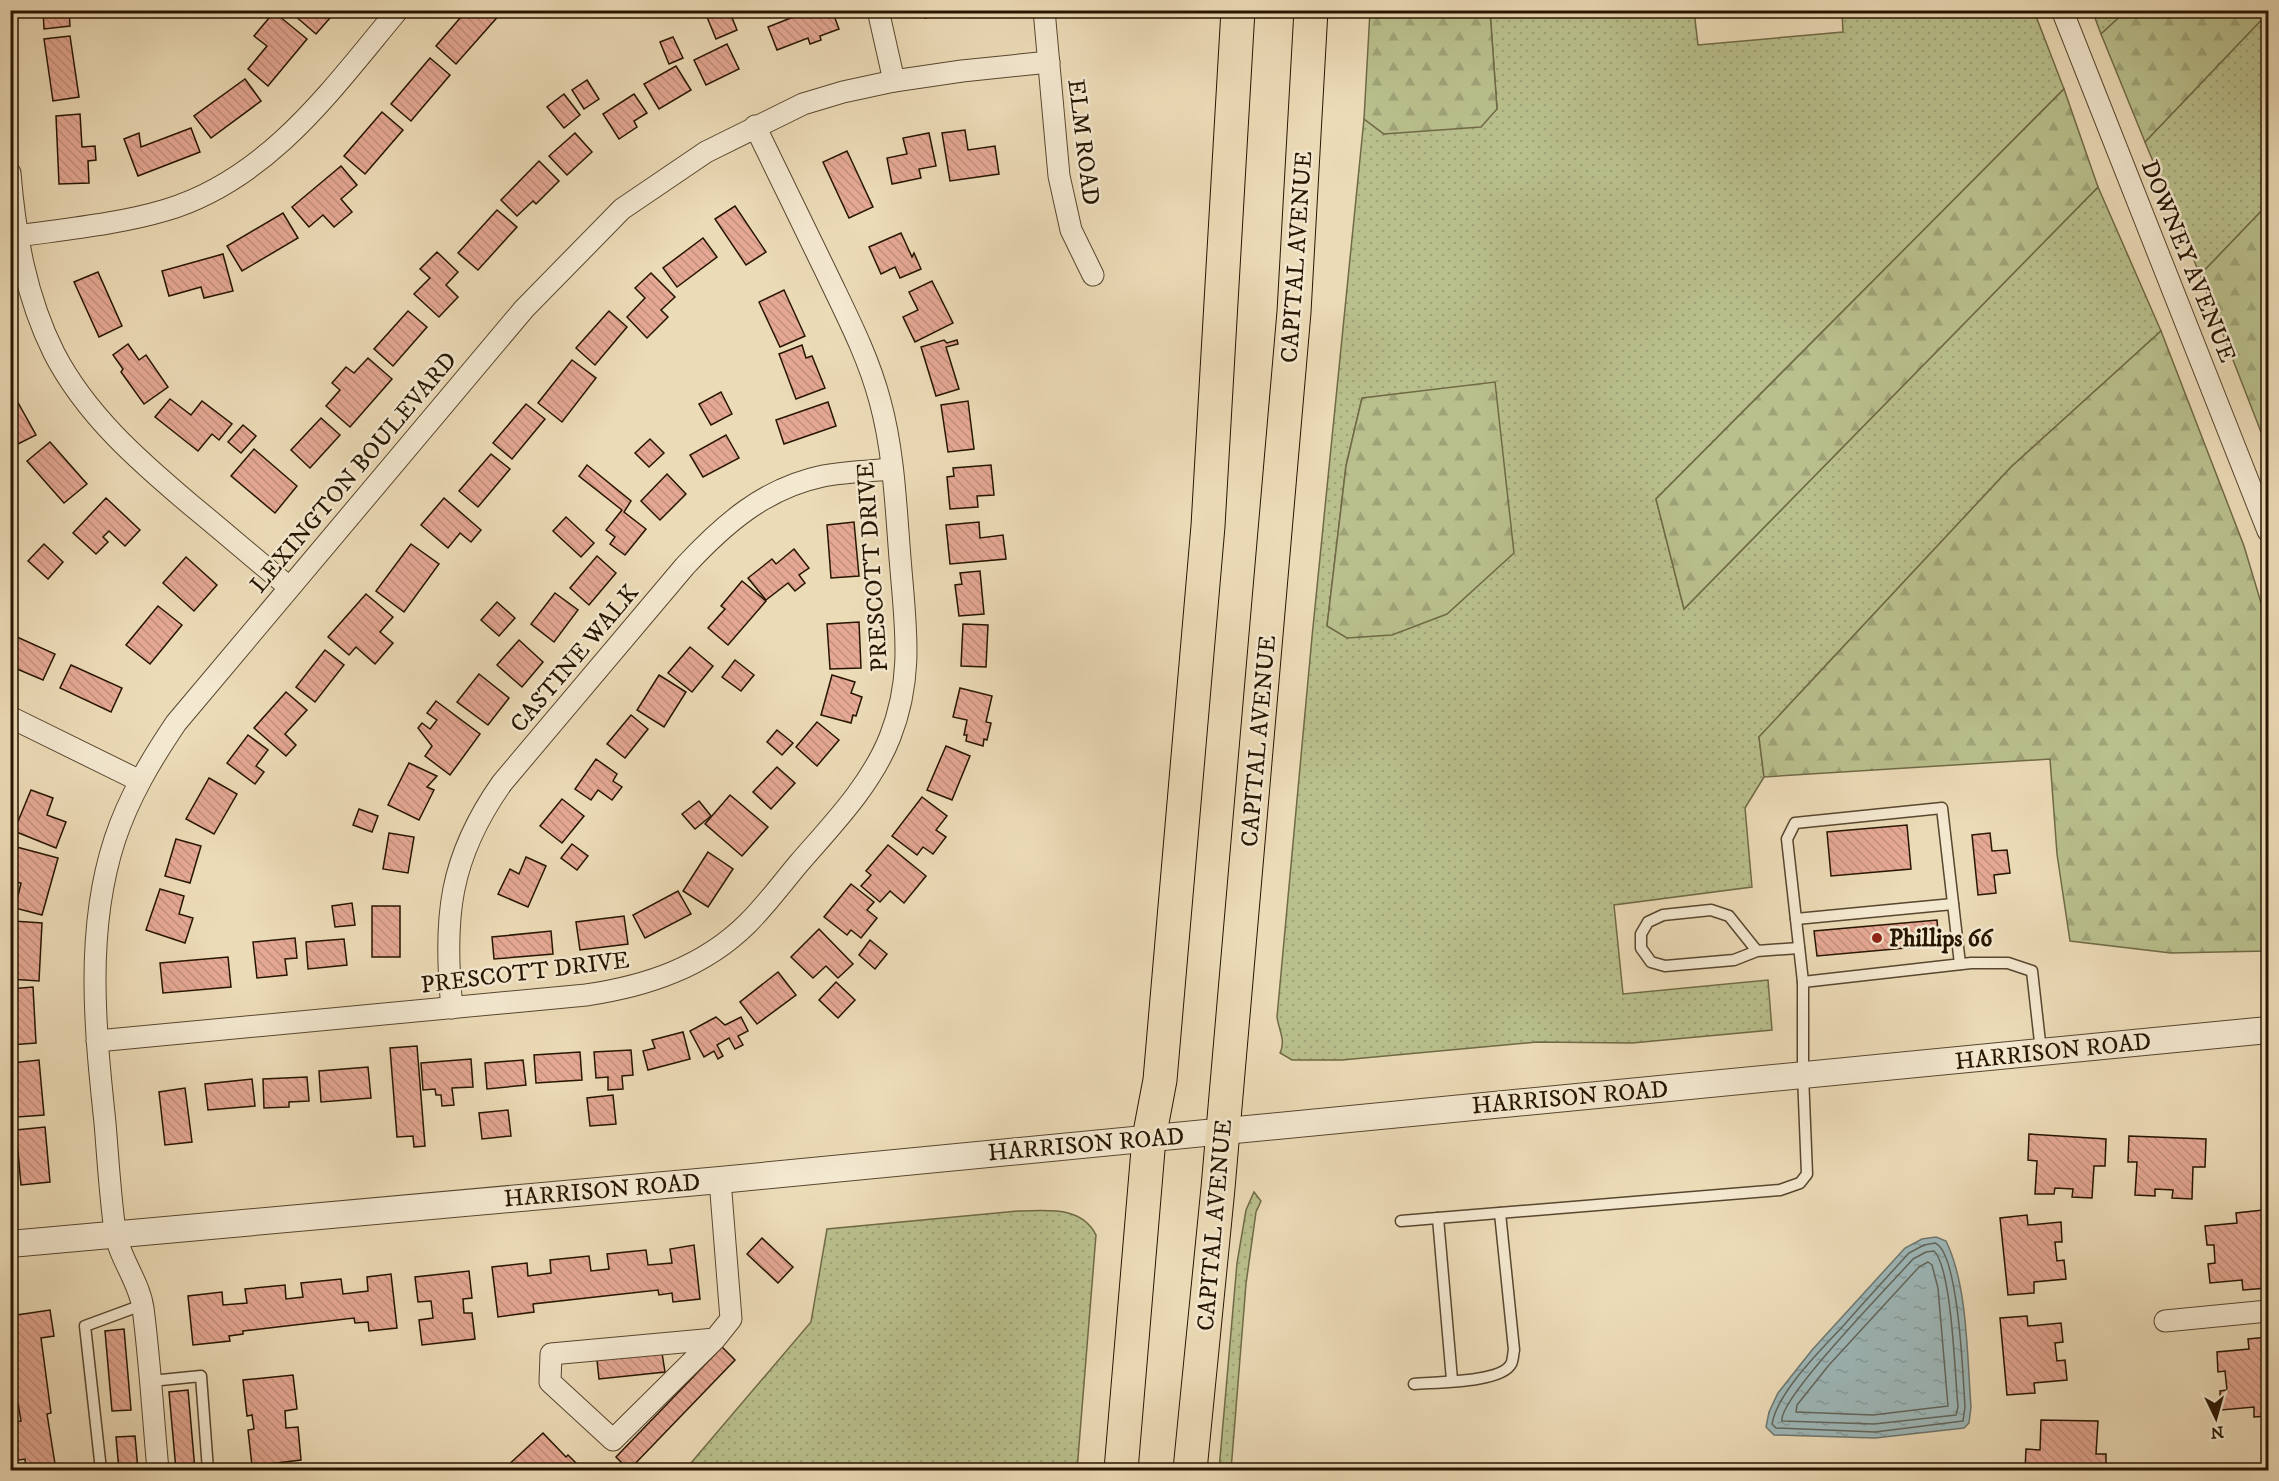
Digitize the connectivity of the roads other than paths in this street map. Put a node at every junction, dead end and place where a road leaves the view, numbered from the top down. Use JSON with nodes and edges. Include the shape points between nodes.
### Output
{"nodes":[{"id":1,"x":398,"y":10,"type":"edge"},
{"id":2,"x":878,"y":10,"type":"edge"},
{"id":3,"x":1044,"y":10,"type":"edge"},
{"id":4,"x":1238,"y":10,"type":"edge"},
{"id":5,"x":1311,"y":10,"type":"edge"},
{"id":6,"x":2062,"y":10,"type":"edge"},
{"id":7,"x":1048,"y":62,"type":"junction"},
{"id":8,"x":894,"y":81,"type":"junction"},
{"id":9,"x":755,"y":126,"type":"junction"},
{"id":10,"x":10,"y":172,"type":"edge"},
{"id":11,"x":18,"y":236,"type":"junction"},
{"id":12,"x":1093,"y":275,"type":"dead end"},
{"id":13,"x":892,"y":469,"type":"junction"},
{"id":14,"x":2268,"y":531,"type":"edge"},
{"id":15,"x":289,"y":587,"type":"junction"},
{"id":16,"x":10,"y":717,"type":"edge"},
{"id":17,"x":140,"y":781,"type":"junction"},
{"id":18,"x":1953,"y":904,"type":"junction"},
{"id":19,"x":1796,"y":919,"type":"junction"},
{"id":20,"x":1799,"y":948,"type":"junction"},
{"id":21,"x":1757,"y":951,"type":"junction"},
{"id":22,"x":1960,"y":964,"type":"junction"},
{"id":23,"x":1803,"y":982,"type":"junction"},
{"id":24,"x":452,"y":1008,"type":"junction"},
{"id":25,"x":2268,"y":1030,"type":"edge"},
{"id":26,"x":97,"y":1041,"type":"junction"},
{"id":27,"x":2041,"y":1052,"type":"junction"},
{"id":28,"x":1803,"y":1075,"type":"junction"},
{"id":29,"x":1223,"y":1131,"type":"junction"},
{"id":30,"x":1149,"y":1138,"type":"junction"},
{"id":31,"x":720,"y":1179,"type":"junction"},
{"id":32,"x":1500,"y":1213,"type":"junction"},
{"id":33,"x":1438,"y":1218,"type":"junction"},
{"id":34,"x":1401,"y":1221,"type":"dead end"},
{"id":35,"x":116,"y":1234,"type":"junction"},
{"id":36,"x":10,"y":1244,"type":"edge"},
{"id":37,"x":142,"y":1305,"type":"junction"},
{"id":38,"x":2268,"y":1311,"type":"edge"},
{"id":39,"x":2165,"y":1321,"type":"dead end"},
{"id":40,"x":715,"y":1339,"type":"junction"},
{"id":41,"x":1452,"y":1380,"type":"junction"},
{"id":42,"x":151,"y":1381,"type":"junction"},
{"id":43,"x":1414,"y":1384,"type":"dead end"},
{"id":44,"x":101,"y":1470,"type":"edge"},
{"id":45,"x":158,"y":1470,"type":"edge"},
{"id":46,"x":208,"y":1470,"type":"edge"},
{"id":47,"x":1121,"y":1470,"type":"edge"},
{"id":48,"x":1190,"y":1470,"type":"edge"}],
"edges":[{"from":1,"to":11,"type":"street","via":[[299,127],[244,173],[168,209],[131,219]]},
{"from":2,"to":8,"type":"street"},
{"from":3,"to":7,"type":"street","name":"ELM ROAD"},
{"from":4,"to":30,"type":"highway","via":[[1208,526],[1160,1080]]},
{"from":5,"to":29,"type":"highway","name":"CAPITAL AVENUE","via":[[1294,312]]},
{"from":6,"to":14,"type":"street","name":"DOWNEY AVENUE"},
{"from":7,"to":8,"type":"street","name":"LEXINGTON BOULEVARD"},
{"from":7,"to":12,"type":"street","name":"ELM ROAD","via":[[1062,187],[1071,230]]},
{"from":8,"to":9,"type":"street","name":"LEXINGTON BOULEVARD","via":[[803,104]]},
{"from":9,"to":13,"type":"street","name":"PRESCOTT DRIVE","via":[[860,341],[880,401]]},
{"from":9,"to":15,"type":"street","name":"LEXINGTON BOULEVARD","via":[[706,152],[622,209],[594,236],[524,309]]},
{"from":10,"to":11,"type":"street"},
{"from":11,"to":15,"type":"street","via":[[34,306],[55,354],[85,400],[144,465]]},
{"from":13,"to":24,"type":"street","name":"CASTINE WALK","via":[[824,476],[788,486],[734,518],[685,566],[502,783],[470,838],[452,894],[447,945]]},
{"from":13,"to":24,"type":"street","name":"PRESCOTT DRIVE","via":[[906,629],[906,677],[890,738],[857,795],[748,922],[726,943],[696,962],[624,990]]},
{"from":15,"to":17,"type":"street","name":"LEXINGTON BOULEVARD","via":[[176,723]]},
{"from":16,"to":17,"type":"street"},
{"from":17,"to":26,"type":"street","name":"LEXINGTON BOULEVARD","via":[[115,840],[104,885],[96,943]]},
{"from":18,"to":19,"type":"lane"},
{"from":18,"to":19,"type":"lane","via":[[1942,808],[1796,823],[1787,838]]},
{"from":18,"to":22,"type":"lane"},
{"from":19,"to":20,"type":"lane"},
{"from":20,"to":21,"type":"lane"},
{"from":20,"to":23,"type":"lane"},
{"from":21,"to":21,"type":"lane","via":[[1729,916],[1711,910],[1663,915],[1648,922],[1641,934],[1641,948],[1652,962],[1665,966],[1734,960]]},
{"from":22,"to":23,"type":"lane"},
{"from":22,"to":27,"type":"lane","via":[[2008,963],[2031,971]]},
{"from":23,"to":28,"type":"lane"},
{"from":24,"to":26,"type":"street","name":"PRESCOTT DRIVE"},
{"from":25,"to":27,"type":"street","name":"HARRISON ROAD"},
{"from":26,"to":35,"type":"street","name":"LEXINGTON BOULEVARD"},
{"from":27,"to":28,"type":"street","name":"HARRISON ROAD"},
{"from":28,"to":29,"type":"street","name":"HARRISON ROAD"},
{"from":28,"to":32,"type":"lane","via":[[1807,1174],[1800,1183],[1780,1190]]},
{"from":29,"to":30,"type":"street","name":"HARRISON ROAD"},
{"from":29,"to":48,"type":"highway","name":"CAPITAL AVENUE"},
{"from":30,"to":31,"type":"street","name":"HARRISON ROAD"},
{"from":30,"to":47,"type":"highway"},
{"from":31,"to":35,"type":"street","name":"HARRISON ROAD"},
{"from":31,"to":40,"type":"street","via":[[731,1319]]},
{"from":32,"to":33,"type":"lane"},
{"from":32,"to":41,"type":"lane","via":[[1514,1350],[1511,1364],[1502,1373]]},
{"from":33,"to":34,"type":"lane"},
{"from":33,"to":41,"type":"lane"},
{"from":35,"to":36,"type":"street","name":"HARRISON ROAD"},
{"from":35,"to":37,"type":"street","name":"LEXINGTON BOULEVARD"},
{"from":37,"to":42,"type":"street","name":"LEXINGTON BOULEVARD"},
{"from":37,"to":44,"type":"lane","via":[[85,1326]]},
{"from":38,"to":39,"type":"street"},
{"from":40,"to":40,"type":"street","via":[[613,1440],[550,1382],[551,1354]]},
{"from":41,"to":43,"type":"lane"},
{"from":42,"to":45,"type":"street","name":"LEXINGTON BOULEVARD"},
{"from":42,"to":46,"type":"lane","via":[[201,1376]]}]}
